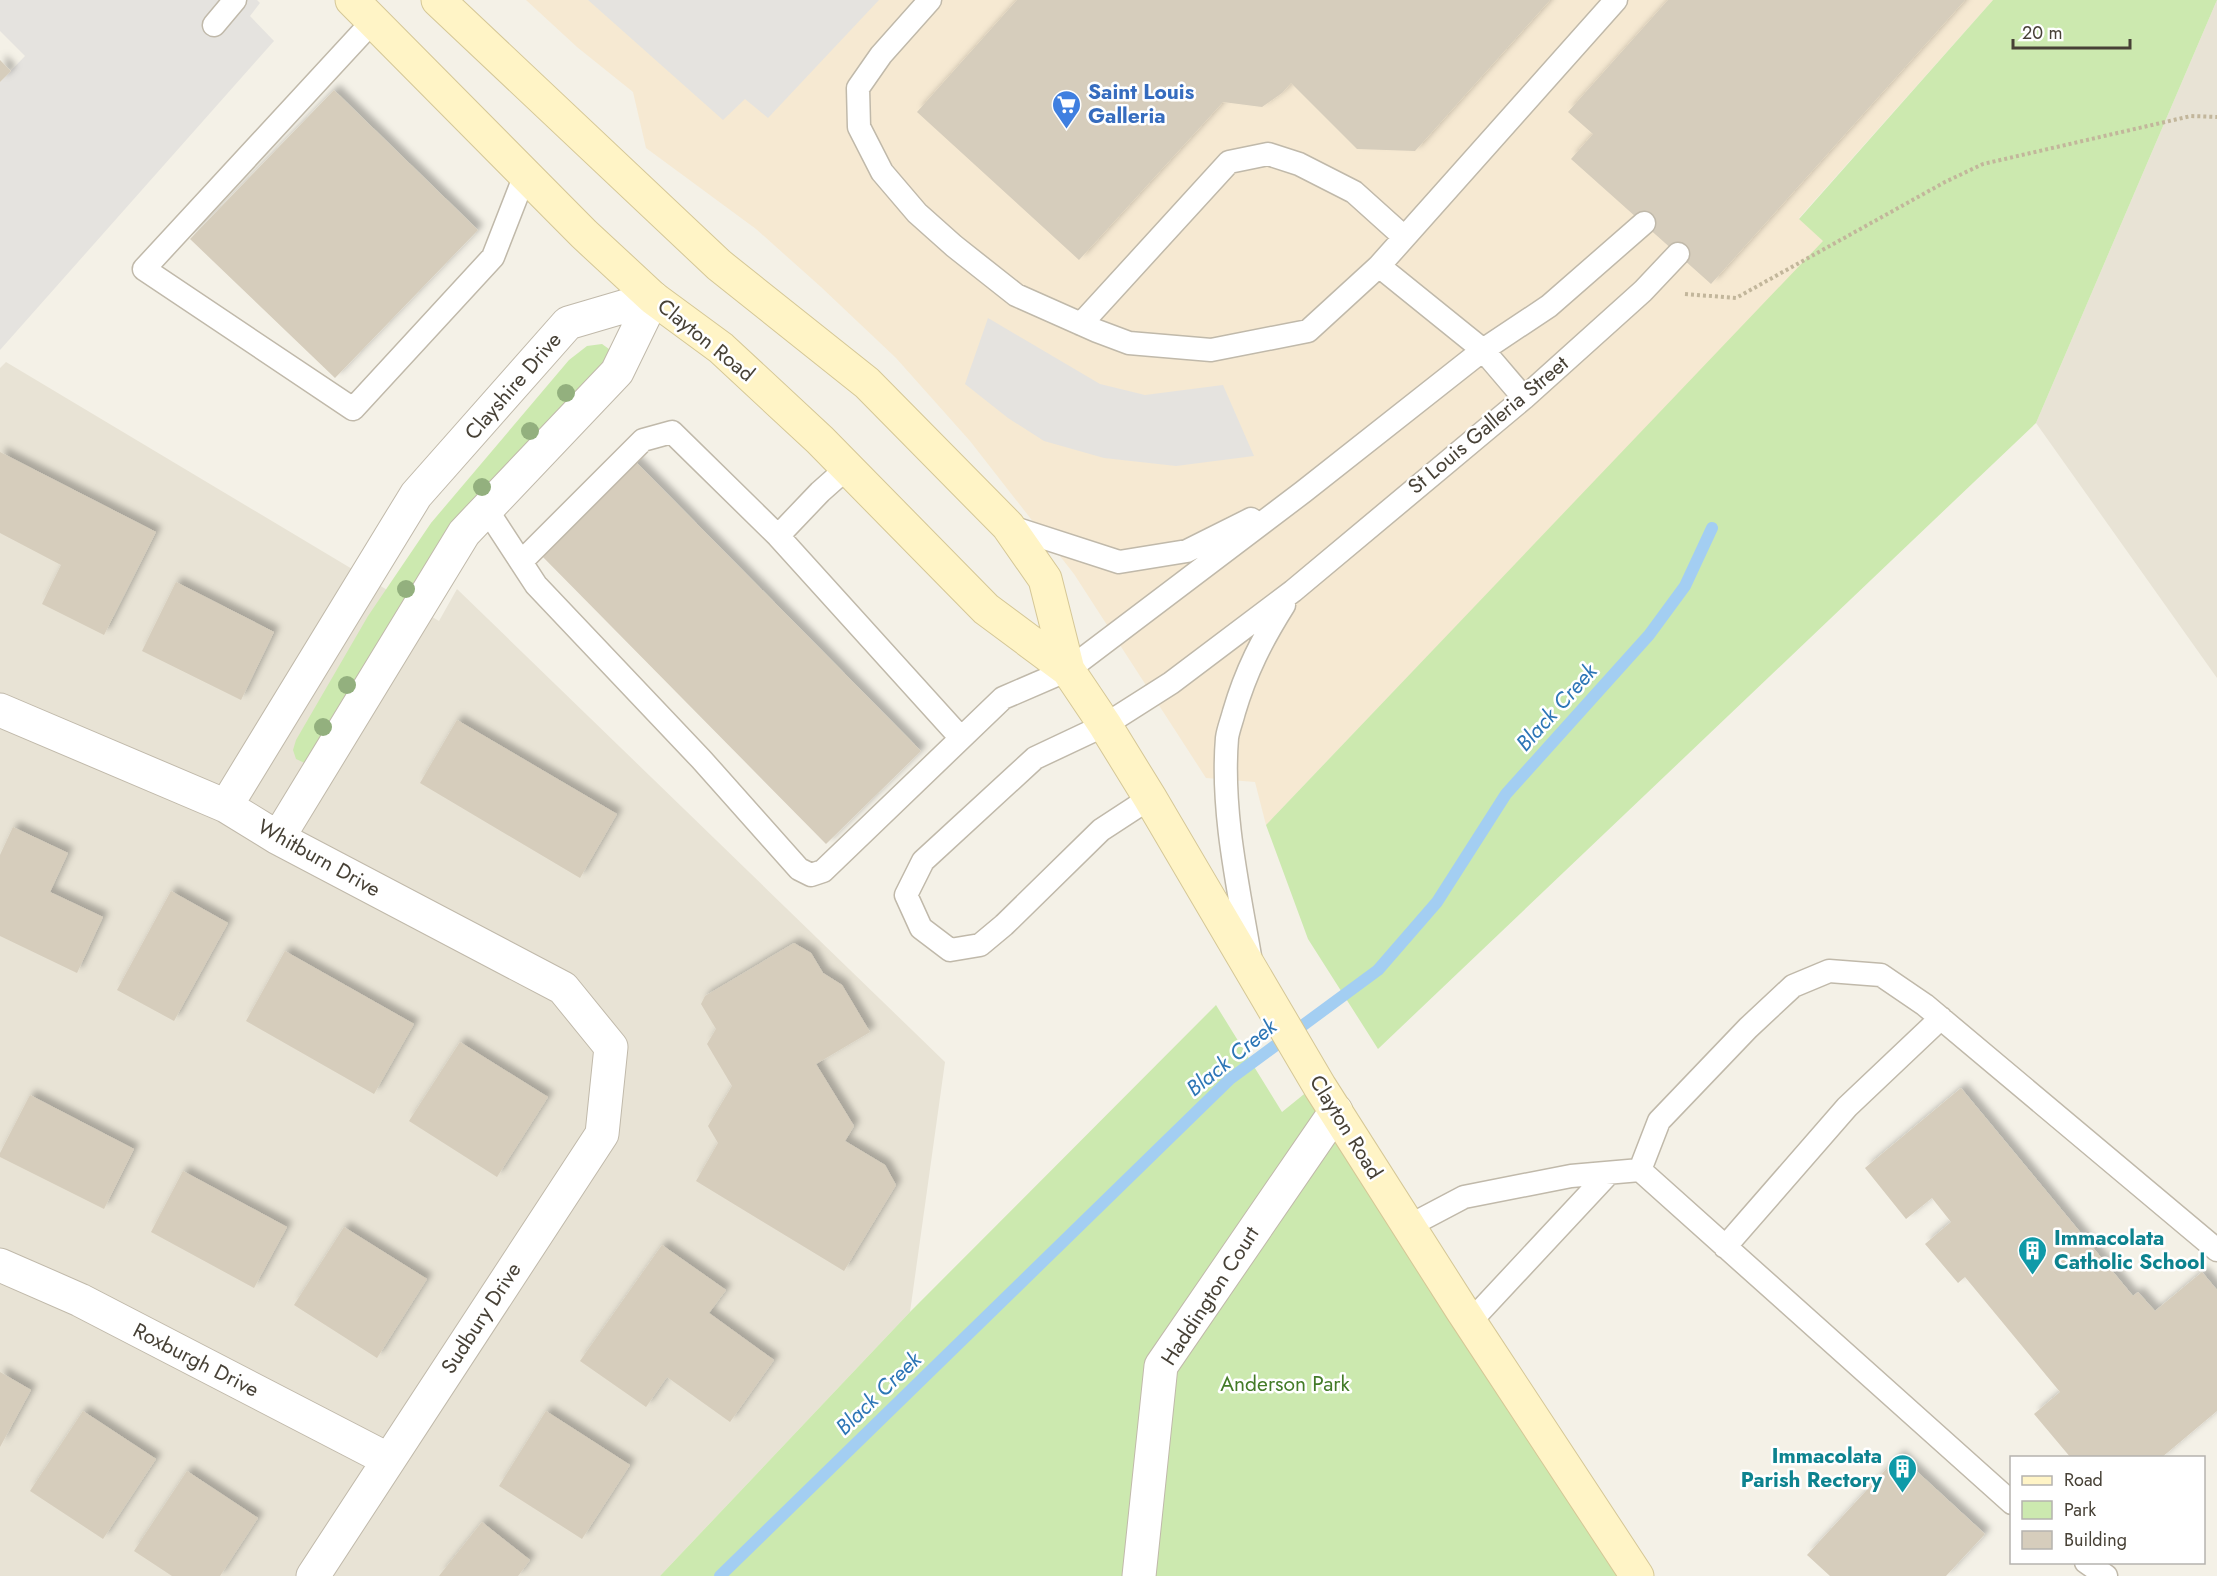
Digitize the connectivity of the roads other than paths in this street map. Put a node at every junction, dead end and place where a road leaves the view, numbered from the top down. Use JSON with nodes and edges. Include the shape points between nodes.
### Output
{"nodes":[{"id":1,"x":236,"y":0,"type":"edge"},
{"id":2,"x":438,"y":0,"type":"edge"},
{"id":3,"x":930,"y":0,"type":"edge"},
{"id":4,"x":1616,"y":0,"type":"edge"},
{"id":5,"x":363,"y":10,"type":"edge"},
{"id":6,"x":214,"y":25,"type":"dead end"},
{"id":7,"x":525,"y":175,"type":"junction"},
{"id":8,"x":1644,"y":223,"type":"dead end"},
{"id":9,"x":1404,"y":237,"type":"junction"},
{"id":10,"x":1678,"y":254,"type":"dead end"},
{"id":11,"x":1379,"y":266,"type":"junction"},
{"id":12,"x":653,"y":298,"type":"junction"},
{"id":13,"x":1081,"y":324,"type":"junction"},
{"id":14,"x":1483,"y":350,"type":"junction"},
{"id":15,"x":1524,"y":398,"type":"junction"},
{"id":16,"x":847,"y":468,"type":"junction"},
{"id":17,"x":1303,"y":492,"type":"junction"},
{"id":18,"x":487,"y":510,"type":"junction"},
{"id":19,"x":1008,"y":526,"type":"junction"},
{"id":20,"x":778,"y":536,"type":"junction"},
{"id":21,"x":520,"y":562,"type":"junction"},
{"id":22,"x":1293,"y":591,"type":"junction"},
{"id":23,"x":1068,"y":670,"type":"junction"},
{"id":24,"x":0,"y":710,"type":"edge"},
{"id":25,"x":1105,"y":725,"type":"junction"},
{"id":26,"x":960,"y":737,"type":"junction"},
{"id":27,"x":1150,"y":798,"type":"junction"},
{"id":28,"x":226,"y":806,"type":"junction"},
{"id":29,"x":278,"y":838,"type":"junction"},
{"id":30,"x":1253,"y":975,"type":"junction"},
{"id":31,"x":1941,"y":1018,"type":"junction"},
{"id":32,"x":610,"y":1047,"type":"joint"},
{"id":33,"x":1328,"y":1099,"type":"junction"},
{"id":34,"x":1640,"y":1170,"type":"junction"},
{"id":35,"x":1609,"y":1173,"type":"junction"},
{"id":36,"x":1409,"y":1226,"type":"junction"},
{"id":37,"x":1725,"y":1247,"type":"junction"},
{"id":38,"x":2217,"y":1250,"type":"edge"},
{"id":39,"x":0,"y":1265,"type":"edge"},
{"id":40,"x":1470,"y":1322,"type":"junction"},
{"id":41,"x":389,"y":1460,"type":"junction"},
{"id":42,"x":2010,"y":1501,"type":"edge"},
{"id":43,"x":2088,"y":1564,"type":"edge"},
{"id":44,"x":313,"y":1576,"type":"edge"},
{"id":45,"x":1139,"y":1576,"type":"edge"},
{"id":46,"x":1637,"y":1576,"type":"edge"},
{"id":47,"x":2106,"y":1576,"type":"edge"}],
"edges":[{"from":1,"to":6,"type":"lane"},
{"from":2,"to":19,"type":"main road","name":"Clayton Road","via":[[711,258],[867,383]]},
{"from":3,"to":13,"type":"lane","via":[[881,55],[858,88],[859,127],[882,172],[939,233],[1016,295]]},
{"from":4,"to":9,"type":"lane"},
{"from":5,"to":7,"type":"main road","name":"Clayton Road"},
{"from":5,"to":7,"type":"lane","via":[[144,269],[353,408],[493,256]]},
{"from":7,"to":12,"type":"main road","name":"Clayton Road"},
{"from":8,"to":14,"type":"lane","via":[[1549,306]]},
{"from":9,"to":11,"type":"lane"},
{"from":9,"to":13,"type":"lane","via":[[1354,192],[1299,164],[1268,154],[1229,162]]},
{"from":10,"to":15,"type":"lane","name":"St Louis Galleria Street"},
{"from":11,"to":13,"type":"lane","via":[[1308,331],[1211,350],[1129,343]]},
{"from":11,"to":14,"type":"lane"},
{"from":12,"to":16,"type":"main road","name":"Clayton Road","via":[[721,348]]},
{"from":12,"to":18,"type":"street","via":[[617,372]]},
{"from":12,"to":28,"type":"street","name":"Clayshire Drive","via":[[568,323],[416,495]]},
{"from":14,"to":15,"type":"lane"},
{"from":14,"to":17,"type":"lane"},
{"from":15,"to":22,"type":"lane","name":"St Louis Galleria Street"},
{"from":16,"to":20,"type":"lane"},
{"from":16,"to":23,"type":"main road","name":"Clayton Road","via":[[986,609]]},
{"from":17,"to":19,"type":"lane","via":[[1187,551],[1119,562]]},
{"from":17,"to":23,"type":"lane"},
{"from":18,"to":21,"type":"lane"},
{"from":18,"to":29,"type":"street","via":[[465,533]]},
{"from":19,"to":23,"type":"main road","name":"Clayton Road","via":[[1045,579]]},
{"from":20,"to":21,"type":"lane","via":[[672,432],[643,440]]},
{"from":20,"to":26,"type":"lane"},
{"from":21,"to":26,"type":"lane","via":[[536,585],[799,869],[811,875],[823,871]]},
{"from":22,"to":25,"type":"lane","name":"St Louis Galleria Street","via":[[1178,679]]},
{"from":22,"to":30,"type":"lane","name":"St Louis Galleria Street","via":[[1260,643],[1243,681],[1227,736],[1228,807]]},
{"from":23,"to":25,"type":"main road","name":"Clayton Road"},
{"from":23,"to":26,"type":"lane","via":[[1003,698]]},
{"from":24,"to":28,"type":"street","name":"Whitburn Drive"},
{"from":25,"to":27,"type":"main road","name":"Clayton Road"},
{"from":25,"to":27,"type":"lane","name":"St Louis Galleria Street","via":[[1035,758],[923,861],[906,895],[921,928],[950,950],[980,945],[1101,830]]},
{"from":27,"to":30,"type":"main road","name":"Clayton Road"},
{"from":28,"to":29,"type":"street","name":"Whitburn Drive"},
{"from":29,"to":32,"type":"street","name":"Whitburn Drive","via":[[563,988]]},
{"from":30,"to":33,"type":"main road","name":"Clayton Road"},
{"from":31,"to":34,"type":"lane","via":[[1881,975],[1829,971],[1792,986],[1659,1121]]},
{"from":31,"to":37,"type":"lane","via":[[1847,1107]]},
{"from":31,"to":38,"type":"lane"},
{"from":32,"to":41,"type":"street","name":"Sudbury Drive","via":[[602,1134]]},
{"from":33,"to":36,"type":"main road","name":"Clayton Road"},
{"from":33,"to":45,"type":"street","name":"Haddington Court","via":[[1161,1366]]},
{"from":34,"to":35,"type":"lane"},
{"from":34,"to":37,"type":"lane"},
{"from":35,"to":36,"type":"lane","via":[[1571,1176],[1464,1197]]},
{"from":35,"to":40,"type":"lane"},
{"from":36,"to":40,"type":"main road","name":"Clayton Road"},
{"from":37,"to":42,"type":"lane"},
{"from":39,"to":41,"type":"street","name":"Roxburgh Drive","via":[[80,1300]]},
{"from":40,"to":46,"type":"main road","name":"Clayton Road"},
{"from":41,"to":44,"type":"street","name":"Sudbury Drive"},
{"from":43,"to":47,"type":"lane"}]}
